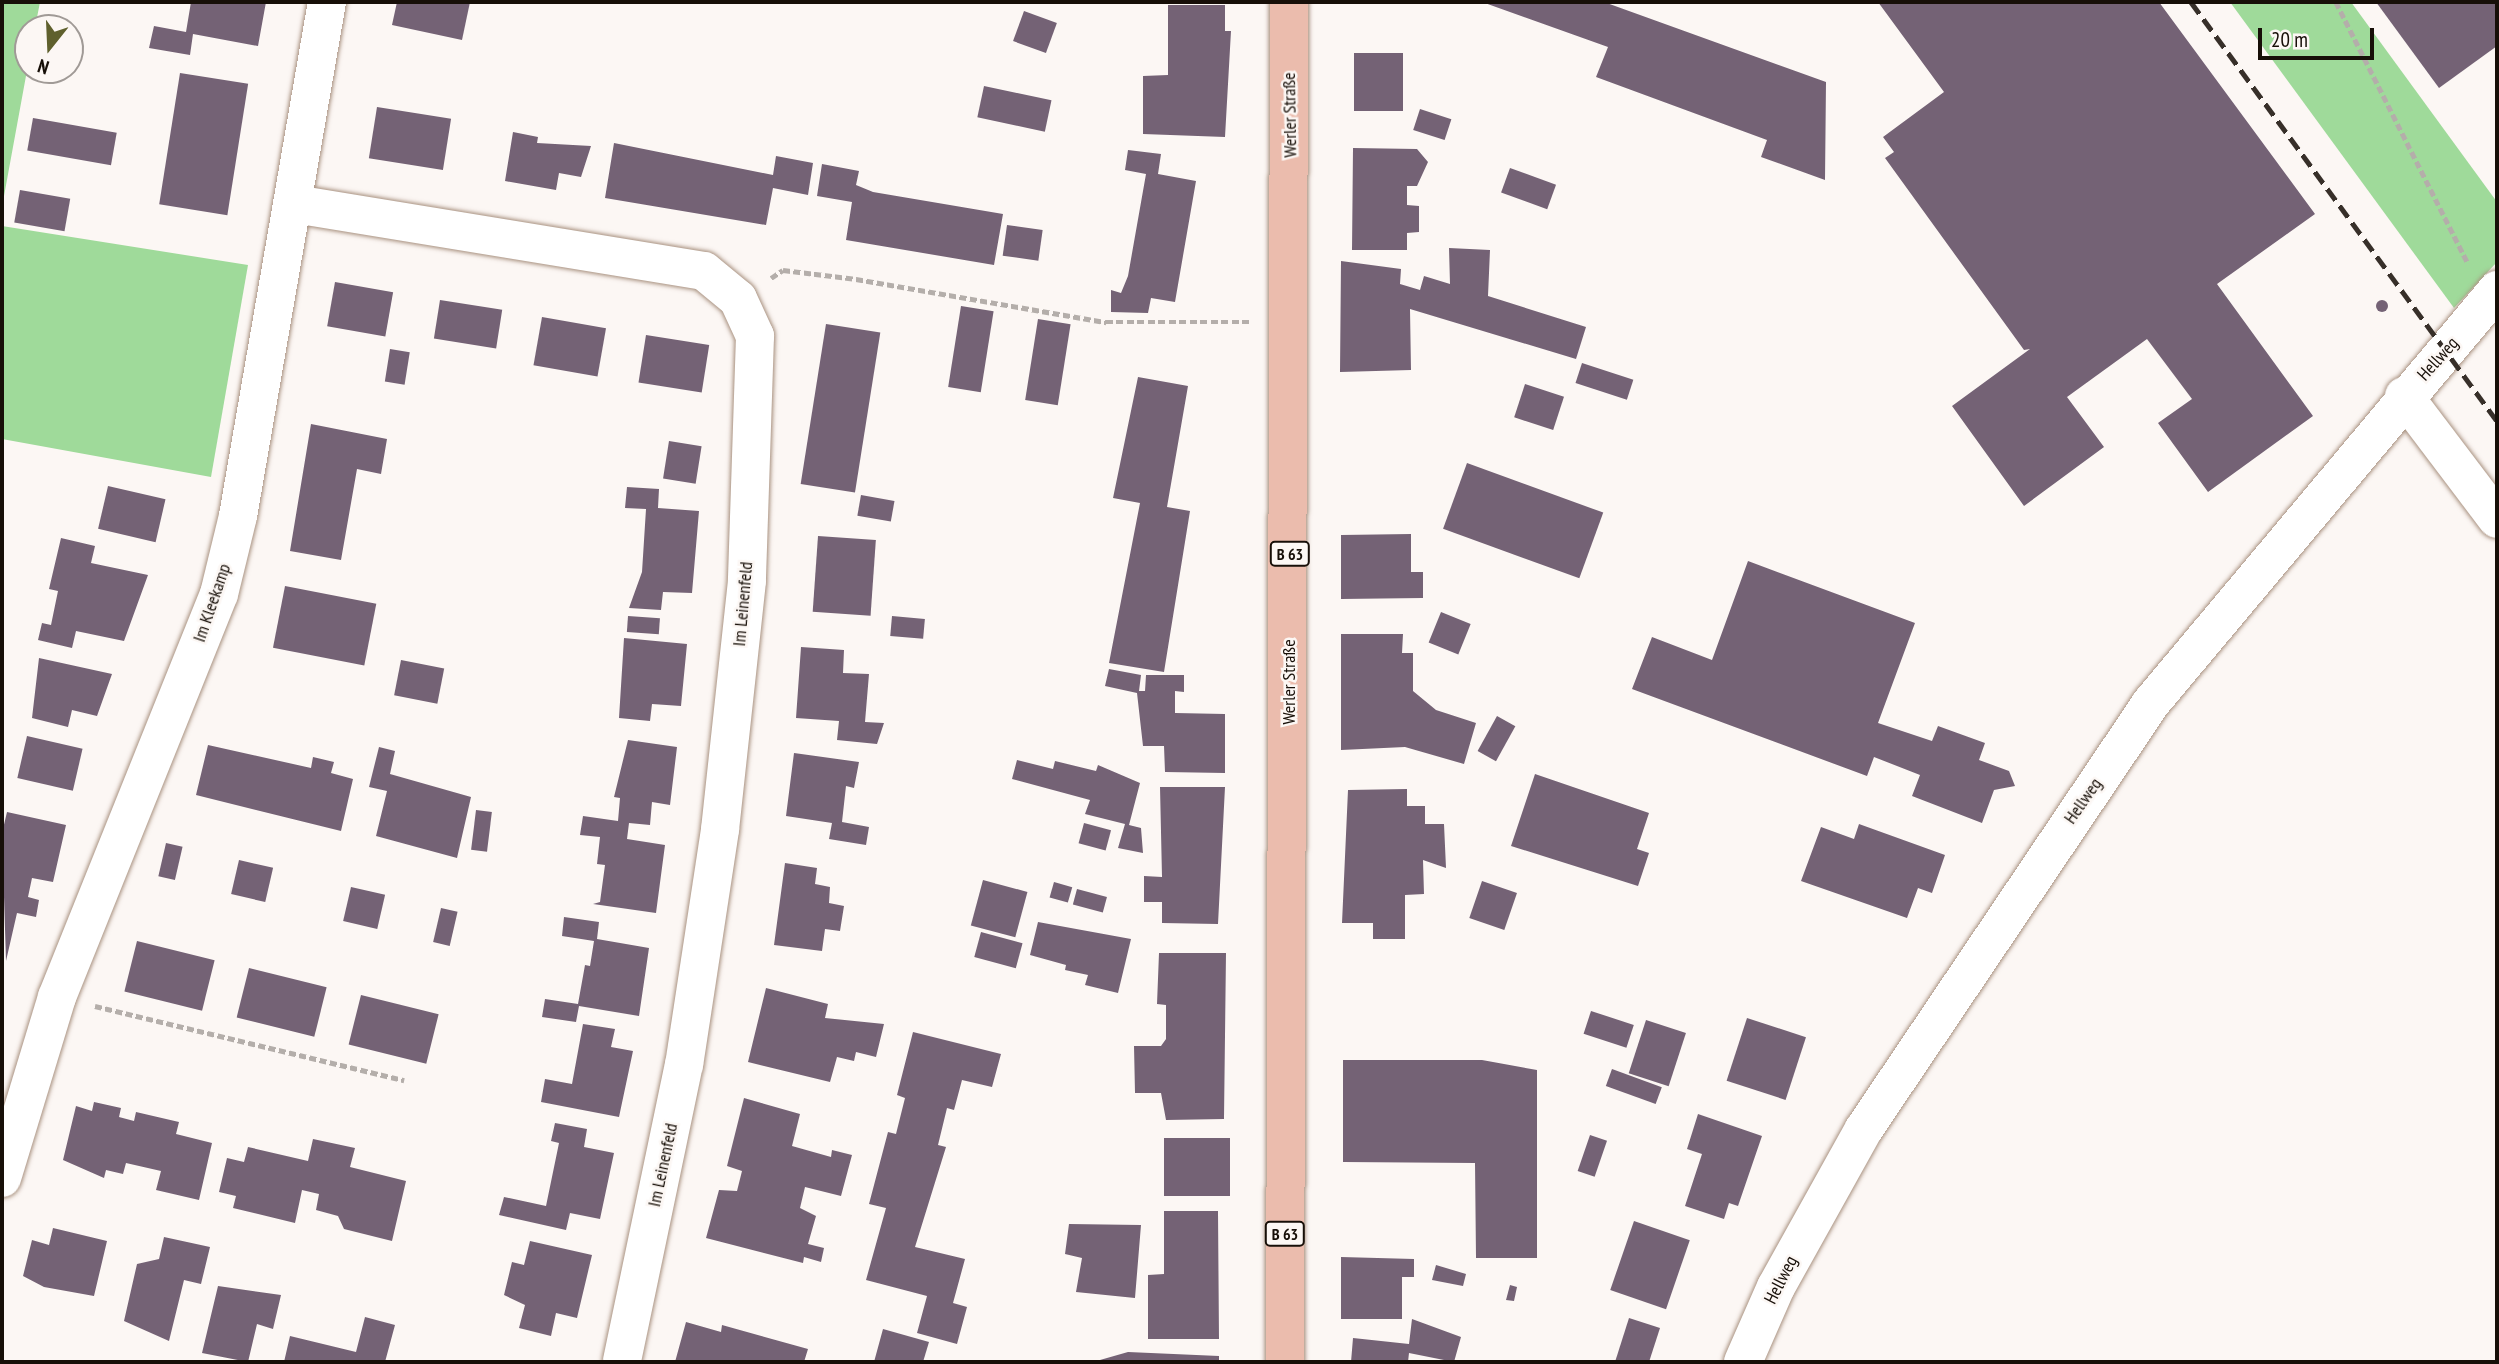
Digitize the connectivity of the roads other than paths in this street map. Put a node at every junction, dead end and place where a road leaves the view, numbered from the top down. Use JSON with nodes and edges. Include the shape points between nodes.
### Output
{"nodes":[{"id":1,"x":327,"y":2,"type":"edge"},
{"id":2,"x":1289,"y":2,"type":"edge"},
{"id":3,"x":295,"y":204,"type":"junction"},
{"id":4,"x":2490,"y":299,"type":"edge"},
{"id":5,"x":2404,"y":396,"type":"junction"},
{"id":6,"x":2497,"y":519,"type":"edge"},
{"id":7,"x":2,"y":1178,"type":"edge"},
{"id":8,"x":622,"y":1362,"type":"edge"},
{"id":9,"x":1286,"y":1362,"type":"edge"},
{"id":10,"x":1743,"y":1362,"type":"edge"}],
"edges":[{"from":1,"to":3,"type":"street","name":"Im Kleekamp"},
{"from":2,"to":9,"type":"main road","name":"Werler Straße","number":"B 63","via":[[1292,322]]},
{"from":3,"to":7,"type":"street","name":"Im Kleekamp","via":[[219,594],[57,997]]},
{"from":3,"to":8,"type":"street","name":"Im Leinenfeld","via":[[704,271],[738,299],[755,336],[747,581],[726,775],[684,1063]]},
{"from":4,"to":5,"type":"street","name":"Hellweg"},
{"from":5,"to":6,"type":"street"},
{"from":5,"to":10,"type":"street","name":"Hellweg","via":[[2151,703],[2008,908],[1864,1129],[1776,1287]]}]}
